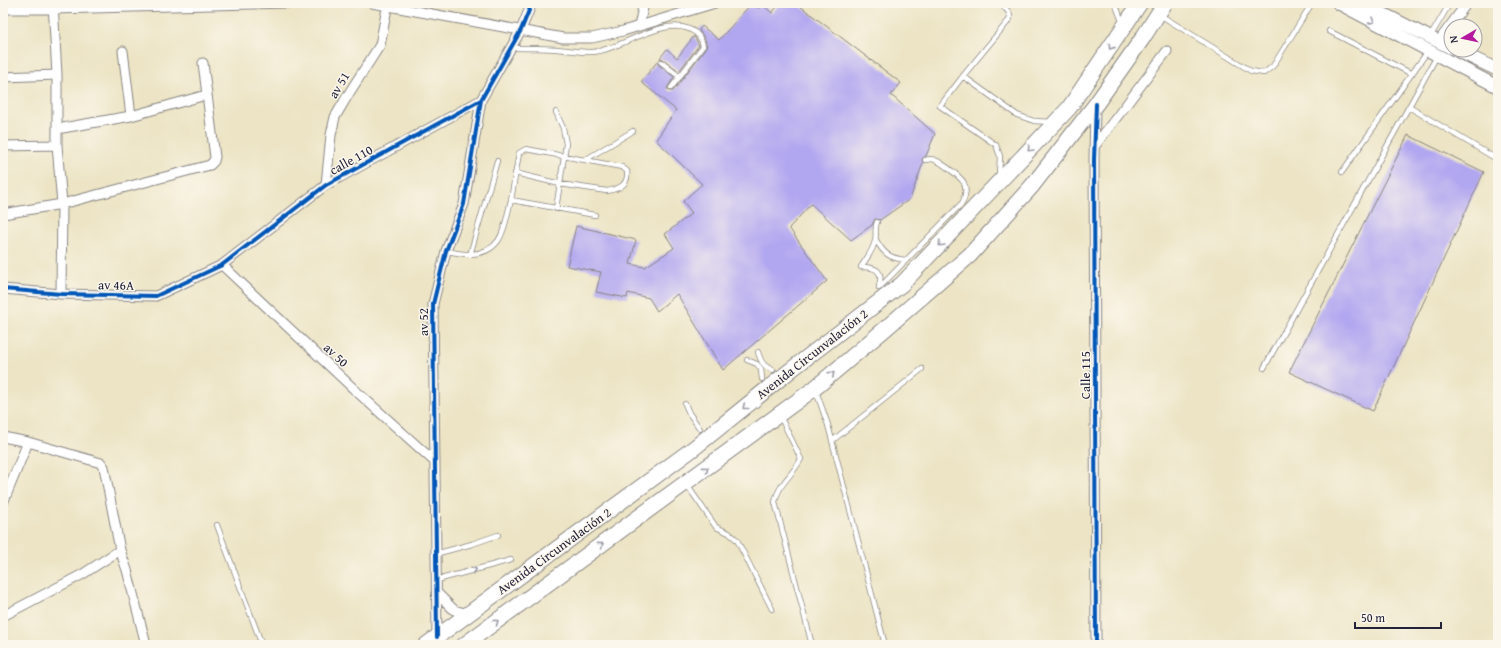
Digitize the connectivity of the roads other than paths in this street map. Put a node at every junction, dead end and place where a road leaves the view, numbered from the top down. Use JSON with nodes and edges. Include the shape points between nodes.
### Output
{"nodes":[{"id":1,"x":288,"y":3,"type":"edge"},
{"id":2,"x":372,"y":3,"type":"edge"},
{"id":3,"x":532,"y":3,"type":"edge"},
{"id":4,"x":644,"y":3,"type":"edge"},
{"id":5,"x":715,"y":3,"type":"edge"},
{"id":6,"x":996,"y":3,"type":"edge"},
{"id":7,"x":1115,"y":3,"type":"edge"},
{"id":8,"x":1140,"y":3,"type":"edge"},
{"id":9,"x":1312,"y":3,"type":"edge"},
{"id":10,"x":1338,"y":3,"type":"edge"},
{"id":11,"x":1362,"y":3,"type":"edge"},
{"id":12,"x":1450,"y":3,"type":"edge"},
{"id":13,"x":1467,"y":3,"type":"edge"},
{"id":14,"x":706,"y":4,"type":"edge"},
{"id":15,"x":388,"y":5,"type":"edge"},
{"id":16,"x":53,"y":6,"type":"edge"},
{"id":17,"x":3,"y":9,"type":"edge"},
{"id":18,"x":1162,"y":9,"type":"edge"},
{"id":19,"x":639,"y":26,"type":"junction"},
{"id":20,"x":1124,"y":27,"type":"junction"},
{"id":21,"x":521,"y":30,"type":"junction"},
{"id":22,"x":1329,"y":31,"type":"dead end"},
{"id":23,"x":1434,"y":40,"type":"junction"},
{"id":24,"x":1443,"y":44,"type":"edge"},
{"id":25,"x":511,"y":48,"type":"junction"},
{"id":26,"x":123,"y":51,"type":"dead end"},
{"id":27,"x":1167,"y":51,"type":"dead end"},
{"id":28,"x":1433,"y":53,"type":"junction"},
{"id":29,"x":1473,"y":58,"type":"edge"},
{"id":30,"x":661,"y":62,"type":"dead end"},
{"id":31,"x":202,"y":63,"type":"dead end"},
{"id":32,"x":1498,"y":70,"type":"edge"},
{"id":33,"x":1412,"y":74,"type":"junction"},
{"id":34,"x":56,"y":75,"type":"junction"},
{"id":35,"x":963,"y":76,"type":"junction"},
{"id":36,"x":3,"y":77,"type":"edge"},
{"id":37,"x":680,"y":77,"type":"junction"},
{"id":38,"x":1498,"y":87,"type":"edge"},
{"id":39,"x":671,"y":88,"type":"dead end"},
{"id":40,"x":206,"y":95,"type":"junction"},
{"id":41,"x":481,"y":100,"type":"junction"},
{"id":42,"x":1096,"y":104,"type":"junction"},
{"id":43,"x":1409,"y":107,"type":"junction"},
{"id":44,"x":556,"y":112,"type":"dead end"},
{"id":45,"x":131,"y":116,"type":"junction"},
{"id":46,"x":1055,"y":123,"type":"junction"},
{"id":47,"x":57,"y":129,"type":"junction"},
{"id":48,"x":633,"y":131,"type":"dead end"},
{"id":49,"x":57,"y":145,"type":"junction"},
{"id":50,"x":3,"y":146,"type":"edge"},
{"id":51,"x":1094,"y":147,"type":"junction"},
{"id":52,"x":565,"y":156,"type":"junction"},
{"id":53,"x":1495,"y":158,"type":"dead end"},
{"id":54,"x":586,"y":160,"type":"junction"},
{"id":55,"x":925,"y":160,"type":"dead end"},
{"id":56,"x":497,"y":161,"type":"dead end"},
{"id":57,"x":1342,"y":172,"type":"dead end"},
{"id":58,"x":515,"y":173,"type":"junction"},
{"id":59,"x":999,"y":182,"type":"junction"},
{"id":60,"x":560,"y":184,"type":"junction"},
{"id":61,"x":326,"y":185,"type":"junction"},
{"id":62,"x":510,"y":200,"type":"junction"},
{"id":63,"x":62,"y":204,"type":"junction"},
{"id":64,"x":556,"y":209,"type":"junction"},
{"id":65,"x":3,"y":214,"type":"edge"},
{"id":66,"x":595,"y":215,"type":"dead end"},
{"id":67,"x":877,"y":222,"type":"dead end"},
{"id":68,"x":876,"y":240,"type":"junction"},
{"id":69,"x":446,"y":251,"type":"junction"},
{"id":70,"x":470,"y":254,"type":"junction"},
{"id":71,"x":906,"y":260,"type":"junction"},
{"id":72,"x":222,"y":265,"type":"junction"},
{"id":73,"x":3,"y":289,"type":"edge"},
{"id":74,"x":61,"y":294,"type":"junction"},
{"id":75,"x":758,"y":352,"type":"dead end"},
{"id":76,"x":747,"y":360,"type":"dead end"},
{"id":77,"x":1264,"y":368,"type":"dead end"},
{"id":78,"x":922,"y":369,"type":"dead end"},
{"id":79,"x":773,"y":370,"type":"dead end"},
{"id":80,"x":762,"y":379,"type":"dead end"},
{"id":81,"x":815,"y":388,"type":"junction"},
{"id":82,"x":685,"y":404,"type":"dead end"},
{"id":83,"x":780,"y":415,"type":"junction"},
{"id":84,"x":700,"y":429,"type":"dead end"},
{"id":85,"x":3,"y":437,"type":"edge"},
{"id":86,"x":832,"y":441,"type":"junction"},
{"id":87,"x":28,"y":442,"type":"junction"},
{"id":88,"x":436,"y":462,"type":"junction"},
{"id":89,"x":686,"y":483,"type":"junction"},
{"id":90,"x":3,"y":503,"type":"edge"},
{"id":91,"x":217,"y":525,"type":"dead end"},
{"id":92,"x":498,"y":535,"type":"dead end"},
{"id":93,"x":120,"y":550,"type":"junction"},
{"id":94,"x":435,"y":554,"type":"junction"},
{"id":95,"x":511,"y":560,"type":"dead end"},
{"id":96,"x":437,"y":580,"type":"junction"},
{"id":97,"x":437,"y":594,"type":"junction"},
{"id":98,"x":772,"y":609,"type":"dead end"},
{"id":99,"x":468,"y":614,"type":"junction"},
{"id":100,"x":3,"y":616,"type":"edge"},
{"id":101,"x":431,"y":641,"type":"edge"},
{"id":102,"x":146,"y":645,"type":"edge"},
{"id":103,"x":262,"y":645,"type":"edge"},
{"id":104,"x":464,"y":645,"type":"edge"},
{"id":105,"x":812,"y":645,"type":"edge"},
{"id":106,"x":885,"y":645,"type":"edge"},
{"id":107,"x":1096,"y":645,"type":"edge"}],
"edges":[{"from":1,"to":16,"type":"street"},
{"from":2,"to":15,"type":"street"},
{"from":3,"to":21,"type":"street","name":"av 52"},
{"from":4,"to":19,"type":"street"},
{"from":5,"to":14,"type":"street"},
{"from":6,"to":35,"type":"lane","via":[[1008,10],[1010,19]]},
{"from":7,"to":20,"type":"lane"},
{"from":8,"to":20,"type":"highway","name":"Avenida Circunvalación 2"},
{"from":9,"to":18,"type":"lane","via":[[1273,66],[1264,73],[1251,71]]},
{"from":10,"to":28,"type":"street","one_way":true},
{"from":11,"to":23,"type":"street"},
{"from":12,"to":23,"type":"lane"},
{"from":13,"to":23,"type":"street"},
{"from":14,"to":19,"type":"street"},
{"from":15,"to":21,"type":"street"},
{"from":15,"to":61,"type":"street","name":"av 51","via":[[380,45],[335,117]]},
{"from":16,"to":17,"type":"street"},
{"from":16,"to":34,"type":"street"},
{"from":18,"to":42,"type":"highway","name":"Avenida Circunvalación 2"},
{"from":19,"to":21,"type":"street","via":[[592,38],[563,38]]},
{"from":20,"to":46,"type":"highway","name":"Avenida Circunvalación 2","one_way":true,"via":[[1069,108]]},
{"from":21,"to":25,"type":"street","name":"av 52"},
{"from":22,"to":33,"type":"lane"},
{"from":23,"to":24,"type":"street"},
{"from":25,"to":37,"type":"lane","via":[[592,52],[665,28],[687,27],[702,40],[703,46]]},
{"from":25,"to":41,"type":"street","name":"av 52"},
{"from":26,"to":45,"type":"street"},
{"from":27,"to":51,"type":"street"},
{"from":28,"to":33,"type":"lane"},
{"from":28,"to":38,"type":"street"},
{"from":28,"to":43,"type":"lane"},
{"from":29,"to":32,"type":"street"},
{"from":30,"to":37,"type":"lane"},
{"from":31,"to":40,"type":"street"},
{"from":33,"to":57,"type":"lane"},
{"from":34,"to":36,"type":"street"},
{"from":34,"to":47,"type":"street"},
{"from":35,"to":46,"type":"lane","via":[[1017,115],[1034,121]]},
{"from":35,"to":59,"type":"lane","via":[[940,106],[996,144],[1000,156]]},
{"from":37,"to":39,"type":"lane"},
{"from":40,"to":45,"type":"street"},
{"from":40,"to":63,"type":"street","via":[[215,156],[210,165]]},
{"from":41,"to":61,"type":"street","name":"calle 110"},
{"from":41,"to":69,"type":"street","name":"av 52","via":[[464,204]]},
{"from":42,"to":51,"type":"street","name":"Calle 115"},
{"from":81,"to":42,"type":"highway","name":"Avenida Circunvalación 2","one_way":true,"via":[[970,255],[1032,186]]},
{"from":43,"to":53,"type":"lane"},
{"from":43,"to":77,"type":"lane"},
{"from":44,"to":52,"type":"lane","via":[[563,128]]},
{"from":45,"to":47,"type":"street"},
{"from":46,"to":59,"type":"highway","name":"Avenida Circunvalación 2","one_way":true},
{"from":47,"to":49,"type":"street"},
{"from":48,"to":54,"type":"lane"},
{"from":49,"to":50,"type":"street"},
{"from":49,"to":63,"type":"street"},
{"from":51,"to":107,"type":"street","name":"Calle 115"},
{"from":52,"to":54,"type":"lane"},
{"from":52,"to":58,"type":"lane","via":[[522,150]]},
{"from":52,"to":60,"type":"lane"},
{"from":54,"to":60,"type":"lane","via":[[622,167],[627,171],[628,178],[625,184],[607,191]]},
{"from":55,"to":71,"type":"lane","via":[[936,161],[958,176],[964,184],[966,193],[963,202]]},
{"from":56,"to":70,"type":"lane"},
{"from":58,"to":60,"type":"lane"},
{"from":58,"to":62,"type":"lane"},
{"from":59,"to":99,"type":"highway","name":"Avenida Circunvalación 2","one_way":true,"via":[[902,284],[694,448]]},
{"from":60,"to":64,"type":"lane"},
{"from":61,"to":72,"type":"street","name":"calle 110"},
{"from":62,"to":64,"type":"lane"},
{"from":62,"to":70,"type":"lane","via":[[501,235],[496,244],[491,249]]},
{"from":63,"to":65,"type":"street"},
{"from":63,"to":74,"type":"street"},
{"from":64,"to":66,"type":"lane"},
{"from":67,"to":68,"type":"lane","via":[[874,228]]},
{"from":68,"to":71,"type":"lane","via":[[887,255]]},
{"from":68,"to":71,"type":"lane","via":[[861,267],[872,267],[879,272],[879,288]]},
{"from":69,"to":70,"type":"lane"},
{"from":69,"to":88,"type":"street","name":"av 52","via":[[433,304]]},
{"from":72,"to":74,"type":"street","name":"av 46A","via":[[156,296]]},
{"from":72,"to":88,"type":"street","name":"av 50"},
{"from":73,"to":74,"type":"street","name":"av 46A"},
{"from":75,"to":79,"type":"lane","via":[[765,367]]},
{"from":76,"to":80,"type":"lane","via":[[761,368]]},
{"from":78,"to":86,"type":"lane"},
{"from":81,"to":83,"type":"highway","name":"Avenida Circunvalación 2"},
{"from":81,"to":86,"type":"lane"},
{"from":82,"to":84,"type":"lane","via":[[688,413]]},
{"from":89,"to":83,"type":"highway","name":"Avenida Circunvalación 2","one_way":true},
{"from":83,"to":105,"type":"lane","via":[[801,459],[780,486],[775,502]]},
{"from":85,"to":87,"type":"street"},
{"from":86,"to":106,"type":"lane"},
{"from":87,"to":90,"type":"street"},
{"from":87,"to":93,"type":"street","via":[[100,463],[106,472]]},
{"from":88,"to":94,"type":"street","name":"av 52"},
{"from":89,"to":98,"type":"lane","via":[[716,527],[737,540]]},
{"from":104,"to":89,"type":"highway","name":"Avenida Circunvalación 2","one_way":true},
{"from":91,"to":103,"type":"lane"},
{"from":92,"to":94,"type":"lane"},
{"from":93,"to":100,"type":"street","via":[[83,574]]},
{"from":93,"to":102,"type":"street"},
{"from":94,"to":96,"type":"street","name":"av 52"},
{"from":96,"to":95,"type":"lane","one_way":true},
{"from":96,"to":97,"type":"street","name":"av 52"},
{"from":97,"to":99,"type":"street","via":[[454,610]]},
{"from":97,"to":101,"type":"street","name":"av 52"},
{"from":99,"to":101,"type":"highway","name":"Avenida Circunvalación 2"}]}
